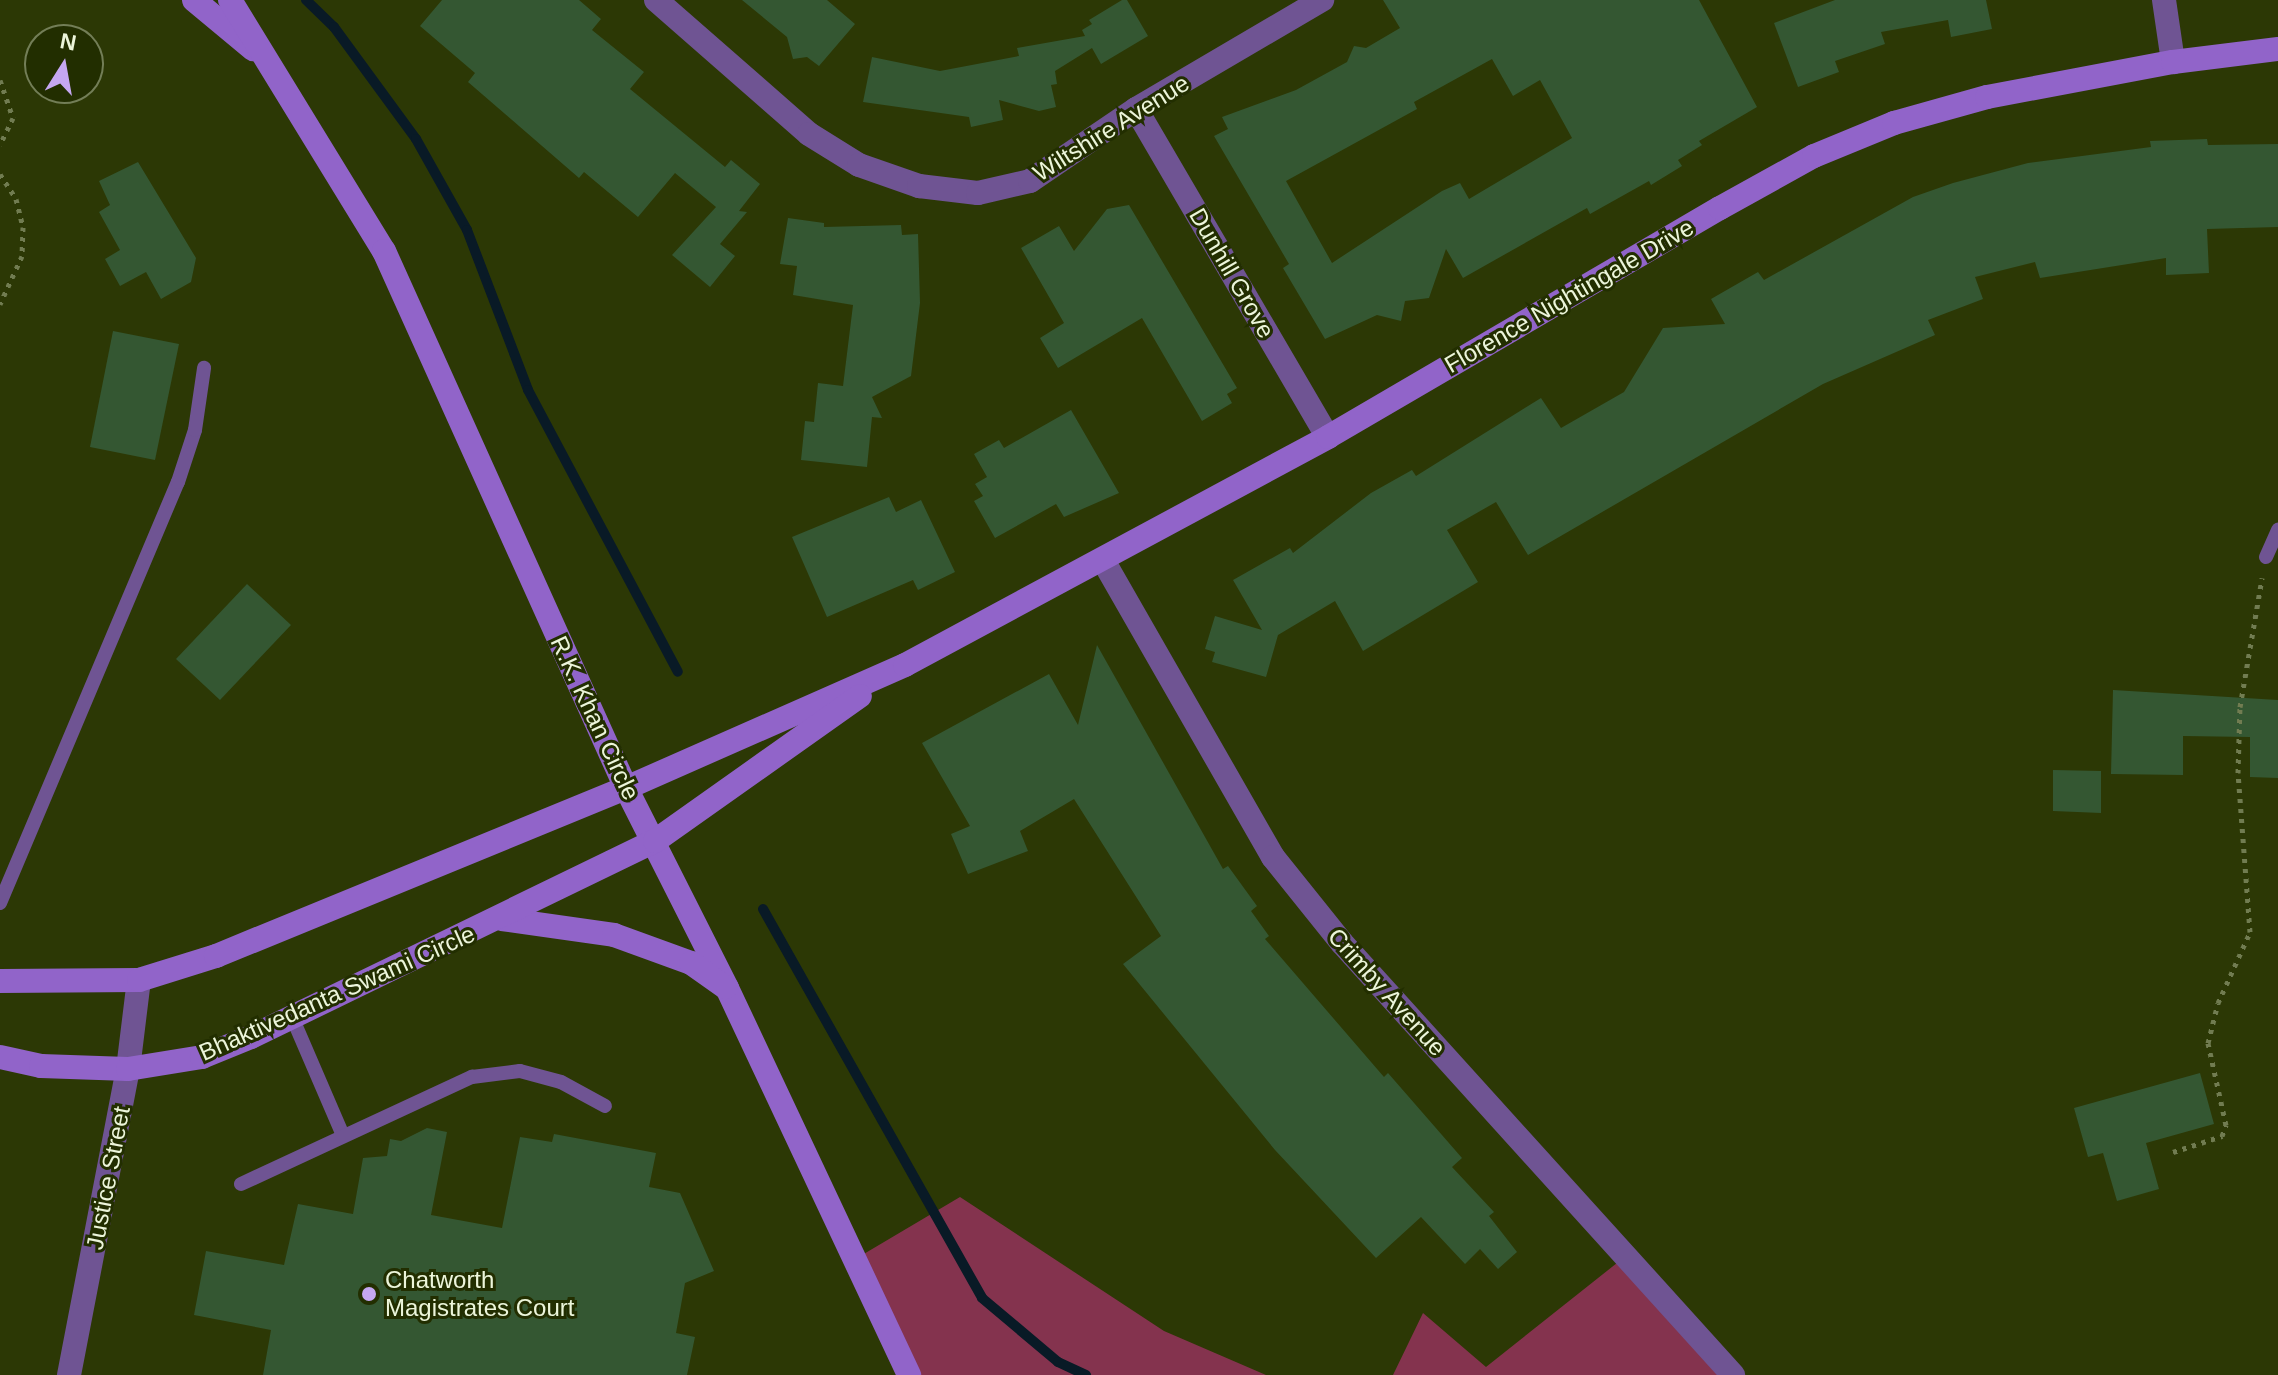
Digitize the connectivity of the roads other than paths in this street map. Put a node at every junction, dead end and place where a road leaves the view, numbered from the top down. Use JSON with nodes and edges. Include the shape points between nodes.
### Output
{"nodes":[{"id":1,"x":194,"y":0,"type":"edge"},
{"id":2,"x":230,"y":0,"type":"edge"},
{"id":3,"x":656,"y":0,"type":"edge"},
{"id":4,"x":1322,"y":0,"type":"edge"},
{"id":5,"x":2164,"y":0,"type":"edge"},
{"id":6,"x":2278,"y":49,"type":"edge"},
{"id":7,"x":2173,"y":62,"type":"junction"},
{"id":8,"x":274,"y":66,"type":"junction"},
{"id":9,"x":1136,"y":109,"type":"junction"},
{"id":10,"x":204,"y":368,"type":"dead end"},
{"id":11,"x":1328,"y":437,"type":"junction"},
{"id":12,"x":2278,"y":530,"type":"edge"},
{"id":13,"x":2266,"y":557,"type":"road end"},
{"id":14,"x":1104,"y":562,"type":"junction"},
{"id":15,"x":905,"y":665,"type":"junction"},
{"id":16,"x":626,"y":788,"type":"junction"},
{"id":17,"x":655,"y":841,"type":"junction"},
{"id":18,"x":0,"y":903,"type":"edge"},
{"id":19,"x":502,"y":919,"type":"junction"},
{"id":20,"x":139,"y":980,"type":"junction"},
{"id":21,"x":0,"y":981,"type":"edge"},
{"id":22,"x":727,"y":988,"type":"junction"},
{"id":23,"x":292,"y":1017,"type":"junction"},
{"id":24,"x":0,"y":1057,"type":"edge"},
{"id":25,"x":128,"y":1069,"type":"junction"},
{"id":26,"x":605,"y":1106,"type":"dead end"},
{"id":27,"x":342,"y":1133,"type":"junction"},
{"id":28,"x":241,"y":1184,"type":"dead end"},
{"id":29,"x":69,"y":1375,"type":"edge"},
{"id":30,"x":909,"y":1375,"type":"edge"},
{"id":31,"x":1733,"y":1375,"type":"edge"}],
"edges":[{"from":1,"to":8,"type":"street","name":"R.K. Khan Circle"},
{"from":2,"to":8,"type":"street","name":"R.K. Khan Circle"},
{"from":3,"to":9,"type":"street","name":"Wiltshire Avenue","via":[[809,134],[859,165],[919,186],[978,193],[1030,181]]},
{"from":4,"to":9,"type":"street","name":"Wiltshire Avenue"},
{"from":5,"to":7,"type":"street"},
{"from":6,"to":7,"type":"street","name":"Florence Nightingale Drive"},
{"from":7,"to":11,"type":"street","name":"Florence Nightingale Drive","via":[[1987,97],[1894,123],[1814,156]]},
{"from":8,"to":16,"type":"street","name":"R.K. Khan Circle","via":[[384,251]]},
{"from":9,"to":11,"type":"street","name":"Dunhill Grove"},
{"from":10,"to":18,"type":"lane","via":[[195,430],[178,482]]},
{"from":11,"to":14,"type":"street","name":"Florence Nightingale Drive"},
{"from":12,"to":13,"type":"lane"},
{"from":14,"to":15,"type":"street","name":"Florence Nightingale Drive"},
{"from":14,"to":31,"type":"street","name":"Crimby Avenue","via":[[1273,857],[1342,943]]},
{"from":15,"to":16,"type":"street","name":"Florence Nightingale Drive"},
{"from":15,"to":17,"type":"street","name":"Florence Nightingale Drive"},
{"from":16,"to":17,"type":"street","name":"R.K. Khan Circle"},
{"from":16,"to":20,"type":"street","via":[[216,956]]},
{"from":17,"to":19,"type":"street","name":"Bhaktivedanta Swami Circle"},
{"from":17,"to":22,"type":"street","name":"R.K. Khan Circle"},
{"from":19,"to":22,"type":"street","via":[[614,935],[691,963]]},
{"from":19,"to":23,"type":"street","name":"Bhaktivedanta Swami Circle"},
{"from":20,"to":21,"type":"street"},
{"from":20,"to":25,"type":"street","name":"Justice Street"},
{"from":22,"to":30,"type":"street","name":"R.K. Khan Circle"},
{"from":23,"to":25,"type":"street","name":"Bhaktivedanta Swami Circle","via":[[202,1057]]},
{"from":23,"to":27,"type":"lane"},
{"from":24,"to":25,"type":"street","name":"Bhaktivedanta Swami Circle","via":[[41,1066]]},
{"from":25,"to":29,"type":"street","name":"Justice Street"},
{"from":26,"to":27,"type":"lane","via":[[561,1082],[520,1071],[472,1077]]},
{"from":27,"to":28,"type":"lane"}]}
